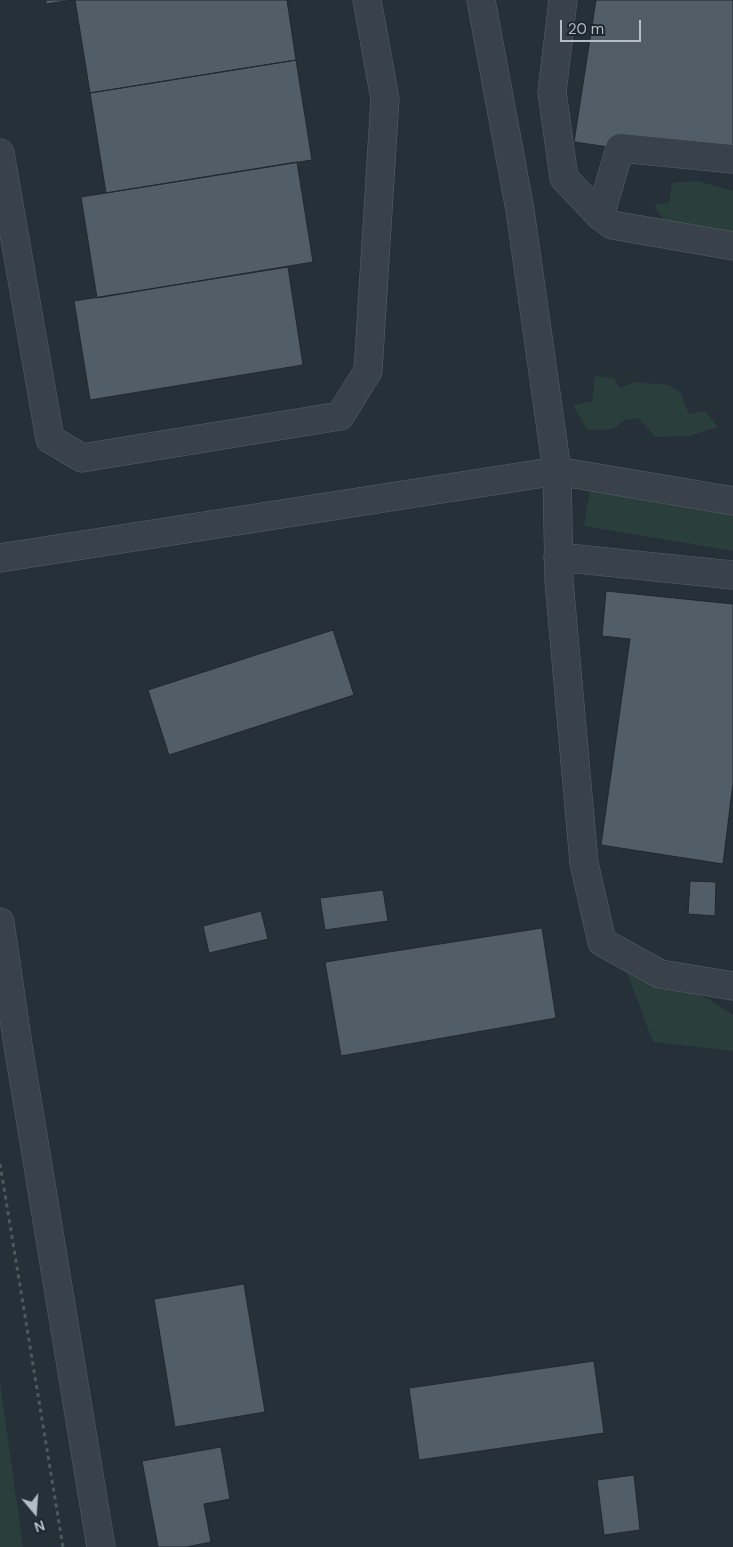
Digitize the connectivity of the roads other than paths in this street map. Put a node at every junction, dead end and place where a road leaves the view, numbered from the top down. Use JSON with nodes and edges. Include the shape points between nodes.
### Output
{"nodes":[{"id":1,"x":367,"y":0,"type":"edge"},
{"id":2,"x":481,"y":0,"type":"edge"},
{"id":3,"x":563,"y":0,"type":"edge"},
{"id":4,"x":0,"y":153,"type":"edge"},
{"id":5,"x":733,"y":159,"type":"edge"},
{"id":6,"x":600,"y":216,"type":"junction"},
{"id":7,"x":733,"y":246,"type":"edge"},
{"id":8,"x":557,"y":471,"type":"junction"},
{"id":9,"x":733,"y":501,"type":"edge"},
{"id":10,"x":558,"y":557,"type":"junction"},
{"id":11,"x":0,"y":558,"type":"edge"},
{"id":12,"x":733,"y":575,"type":"edge"},
{"id":13,"x":0,"y":922,"type":"edge"},
{"id":14,"x":733,"y":986,"type":"edge"},
{"id":15,"x":101,"y":1547,"type":"edge"}],
"edges":[{"from":1,"to":4,"type":"lane","via":[[385,99],[368,371],[340,416],[82,458],[50,439]]},
{"from":2,"to":8,"type":"lane","via":[[520,210]]},
{"from":3,"to":6,"type":"lane","via":[[552,92],[564,178]]},
{"from":5,"to":6,"type":"lane","via":[[620,148]]},
{"from":6,"to":7,"type":"lane","via":[[612,225]]},
{"from":8,"to":9,"type":"lane"},
{"from":8,"to":10,"type":"lane"},
{"from":8,"to":11,"type":"lane"},
{"from":10,"to":12,"type":"lane"},
{"from":10,"to":14,"type":"lane","via":[[584,863],[602,942],[660,974]]},
{"from":13,"to":15,"type":"lane"}]}
